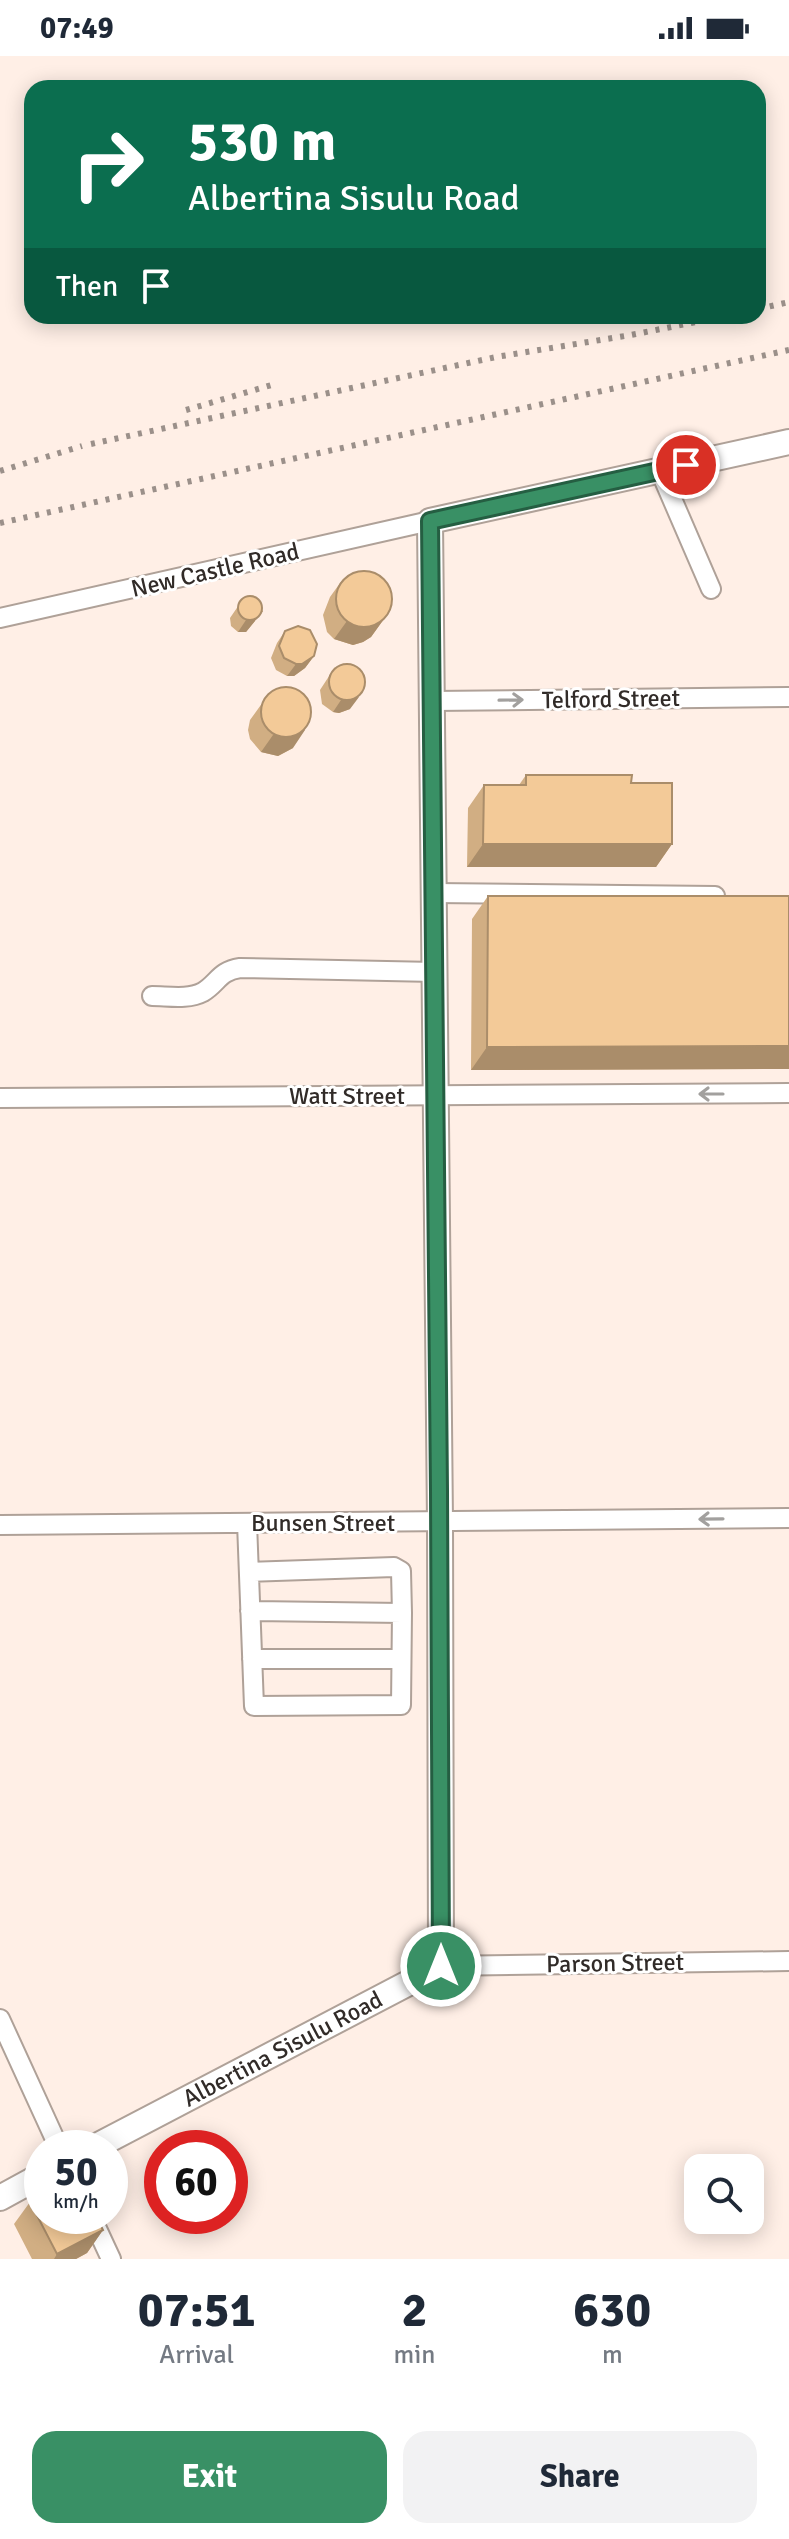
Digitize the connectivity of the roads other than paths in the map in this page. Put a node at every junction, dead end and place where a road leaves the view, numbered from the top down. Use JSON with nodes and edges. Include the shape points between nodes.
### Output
{"nodes":[{"id":1,"x":789,"y":442,"type":"edge"},
{"id":2,"x":660,"y":471,"type":"junction"},
{"id":3,"x":430,"y":521,"type":"junction"},
{"id":4,"x":711,"y":589,"type":"dead end"},
{"id":5,"x":0,"y":618,"type":"edge"},
{"id":6,"x":789,"y":697,"type":"edge"},
{"id":7,"x":433,"y":701,"type":"junction"},
{"id":8,"x":434,"y":893,"type":"junction"},
{"id":9,"x":727,"y":896,"type":"edge"},
{"id":10,"x":435,"y":972,"type":"junction"},
{"id":11,"x":152,"y":996,"type":"dead end"},
{"id":12,"x":789,"y":1093,"type":"edge"},
{"id":13,"x":436,"y":1096,"type":"junction"},
{"id":14,"x":0,"y":1098,"type":"edge"},
{"id":15,"x":789,"y":1518,"type":"edge"},
{"id":16,"x":440,"y":1522,"type":"junction"},
{"id":17,"x":247,"y":1523,"type":"junction"},
{"id":18,"x":0,"y":1525,"type":"edge"},
{"id":19,"x":249,"y":1572,"type":"junction"},
{"id":20,"x":250,"y":1611,"type":"junction"},
{"id":21,"x":402,"y":1613,"type":"junction"},
{"id":22,"x":252,"y":1659,"type":"junction"},
{"id":23,"x":401,"y":1659,"type":"junction"},
{"id":24,"x":789,"y":1961,"type":"edge"},
{"id":25,"x":441,"y":1966,"type":"junction"},
{"id":26,"x":0,"y":2019,"type":"edge"},
{"id":27,"x":51,"y":2130,"type":"edge"},
{"id":28,"x":127,"y":2130,"type":"edge"},
{"id":29,"x":24,"y":2185,"type":"edge"},
{"id":30,"x":0,"y":2198,"type":"edge"},
{"id":31,"x":99,"y":2234,"type":"edge"},
{"id":32,"x":111,"y":2259,"type":"edge"}],
"edges":[{"from":1,"to":2,"type":"main road"},
{"from":2,"to":3,"type":"main road"},
{"from":2,"to":4,"type":"street"},
{"from":3,"to":5,"type":"street","name":"New Castle Road"},
{"from":3,"to":7,"type":"main road"},
{"from":7,"to":6,"type":"street","name":"Telford Street","one_way":true},
{"from":7,"to":8,"type":"main road"},
{"from":8,"to":9,"type":"street"},
{"from":8,"to":10,"type":"main road"},
{"from":10,"to":11,"type":"street","via":[[240,968],[229,969],[192,996]]},
{"from":10,"to":13,"type":"main road"},
{"from":12,"to":13,"type":"street","name":"Watt Street","one_way":true},
{"from":13,"to":14,"type":"street","name":"Watt Street"},
{"from":13,"to":16,"type":"main road"},
{"from":15,"to":16,"type":"street","name":"Bunsen Street","one_way":true},
{"from":16,"to":17,"type":"street","name":"Bunsen Street"},
{"from":16,"to":25,"type":"main road"},
{"from":17,"to":18,"type":"street","name":"Bunsen Street"},
{"from":17,"to":19,"type":"street"},
{"from":19,"to":20,"type":"street"},
{"from":19,"to":21,"type":"street","via":[[394,1567],[401,1571]]},
{"from":20,"to":21,"type":"street"},
{"from":20,"to":22,"type":"street"},
{"from":21,"to":23,"type":"street"},
{"from":22,"to":23,"type":"street"},
{"from":22,"to":23,"type":"street","via":[[254,1706],[401,1705]]},
{"from":24,"to":25,"type":"street","name":"Parson Street"},
{"from":25,"to":28,"type":"main road","name":"Albertina Sisulu Road"},
{"from":26,"to":27,"type":"street"},
{"from":29,"to":30,"type":"main road"},
{"from":31,"to":32,"type":"street"}]}
